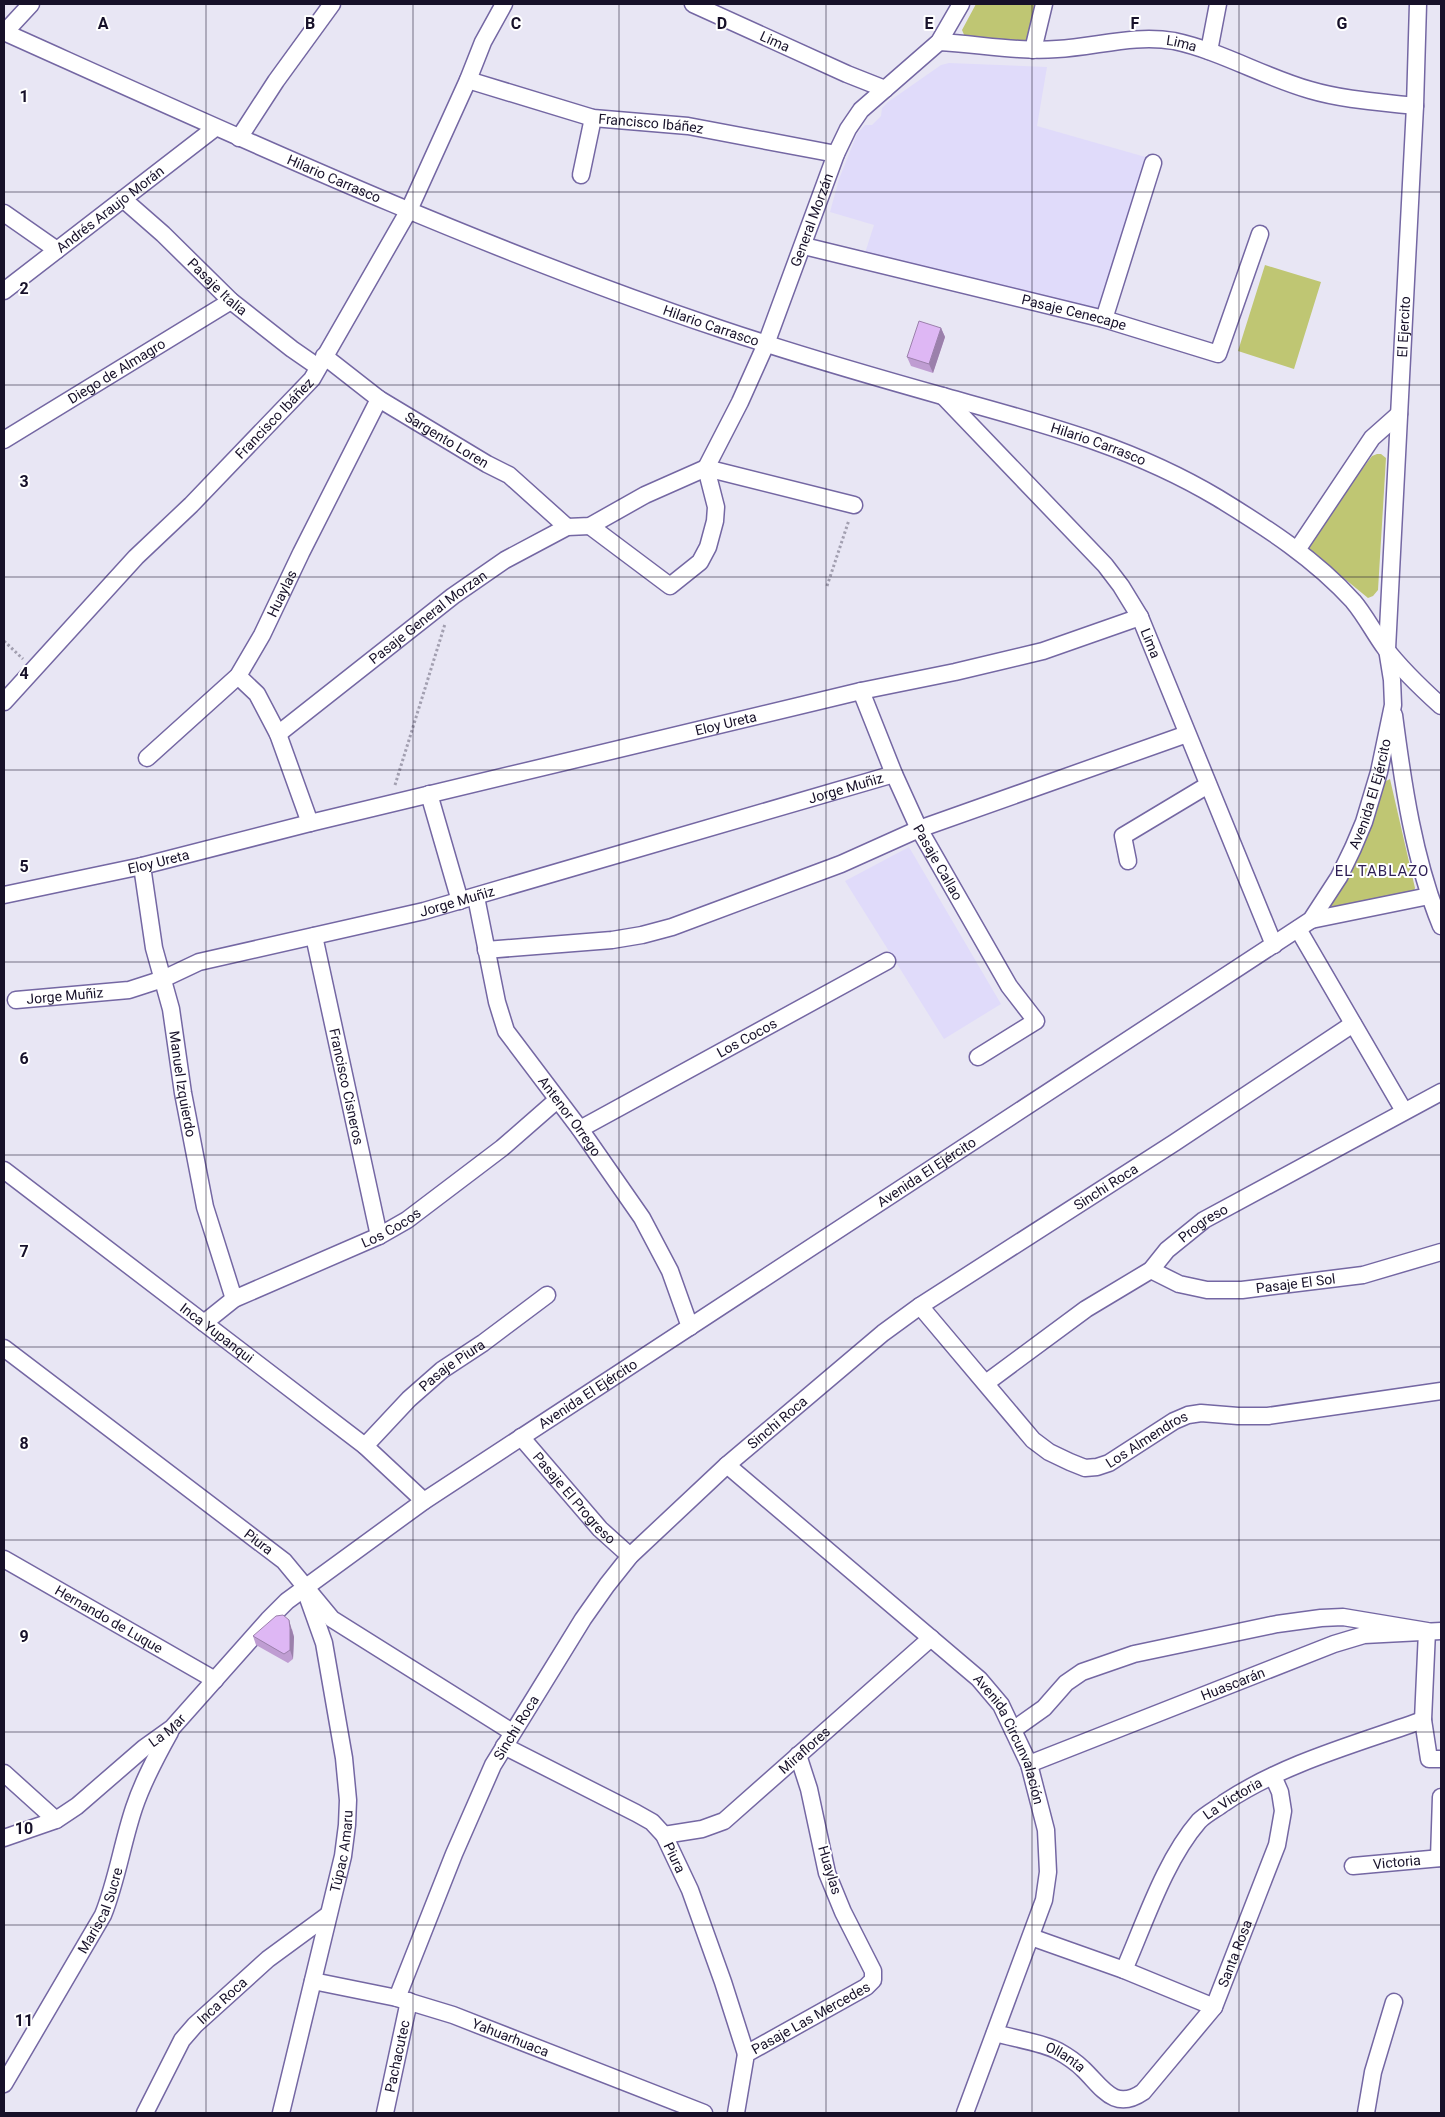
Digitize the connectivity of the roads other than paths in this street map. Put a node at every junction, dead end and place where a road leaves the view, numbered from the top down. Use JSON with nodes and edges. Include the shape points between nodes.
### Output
{"nodes":[{"id":1,"x":31,"y":4,"type":"edge"},
{"id":2,"x":504,"y":4,"type":"edge"},
{"id":3,"x":693,"y":4,"type":"edge"},
{"id":4,"x":961,"y":4,"type":"edge"},
{"id":5,"x":1044,"y":4,"type":"edge"},
{"id":6,"x":1218,"y":4,"type":"edge"},
{"id":7,"x":1418,"y":4,"type":"edge"},
{"id":8,"x":327,"y":5,"type":"edge"},
{"id":9,"x":4,"y":32,"type":"edge"},
{"id":10,"x":939,"y":42,"type":"junction"},
{"id":11,"x":1033,"y":50,"type":"junction"},
{"id":12,"x":1209,"y":51,"type":"junction"},
{"id":13,"x":468,"y":80,"type":"junction"},
{"id":14,"x":885,"y":88,"type":"junction"},
{"id":15,"x":1415,"y":106,"type":"junction"},
{"id":16,"x":593,"y":118,"type":"junction"},
{"id":17,"x":215,"y":128,"type":"junction"},
{"id":18,"x":239,"y":138,"type":"junction"},
{"id":19,"x":836,"y":154,"type":"junction"},
{"id":20,"x":1153,"y":163,"type":"dead end"},
{"id":21,"x":581,"y":175,"type":"dead end"},
{"id":22,"x":123,"y":199,"type":"junction"},
{"id":23,"x":409,"y":210,"type":"junction"},
{"id":24,"x":4,"y":213,"type":"edge"},
{"id":25,"x":1260,"y":234,"type":"dead end"},
{"id":26,"x":804,"y":246,"type":"junction"},
{"id":27,"x":57,"y":250,"type":"junction"},
{"id":28,"x":4,"y":291,"type":"edge"},
{"id":29,"x":230,"y":301,"type":"junction"},
{"id":30,"x":1104,"y":319,"type":"junction"},
{"id":31,"x":766,"y":344,"type":"junction"},
{"id":32,"x":321,"y":362,"type":"junction"},
{"id":33,"x":943,"y":396,"type":"junction"},
{"id":34,"x":379,"y":399,"type":"junction"},
{"id":35,"x":1399,"y":414,"type":"junction"},
{"id":36,"x":4,"y":440,"type":"edge"},
{"id":37,"x":706,"y":468,"type":"junction"},
{"id":38,"x":854,"y":505,"type":"road end"},
{"id":39,"x":590,"y":526,"type":"junction"},
{"id":40,"x":567,"y":527,"type":"junction"},
{"id":41,"x":1297,"y":550,"type":"junction"},
{"id":42,"x":1140,"y":617,"type":"junction"},
{"id":43,"x":1387,"y":650,"type":"junction"},
{"id":44,"x":238,"y":676,"type":"junction"},
{"id":45,"x":861,"y":691,"type":"junction"},
{"id":46,"x":4,"y":702,"type":"edge"},
{"id":47,"x":1393,"y":705,"type":"junction"},
{"id":48,"x":1441,"y":706,"type":"edge"},
{"id":49,"x":278,"y":734,"type":"junction"},
{"id":50,"x":1187,"y":734,"type":"junction"},
{"id":51,"x":147,"y":758,"type":"dead end"},
{"id":52,"x":894,"y":774,"type":"junction"},
{"id":53,"x":1208,"y":785,"type":"junction"},
{"id":54,"x":429,"y":794,"type":"junction"},
{"id":55,"x":310,"y":823,"type":"junction"},
{"id":56,"x":919,"y":829,"type":"junction"},
{"id":57,"x":1128,"y":861,"type":"dead end"},
{"id":58,"x":142,"y":866,"type":"junction"},
{"id":59,"x":4,"y":895,"type":"edge"},
{"id":60,"x":1429,"y":896,"type":"junction"},
{"id":61,"x":468,"y":899,"type":"junction"},
{"id":62,"x":1304,"y":924,"type":"junction"},
{"id":63,"x":1441,"y":926,"type":"edge"},
{"id":64,"x":314,"y":936,"type":"junction"},
{"id":65,"x":1274,"y":945,"type":"junction"},
{"id":66,"x":486,"y":950,"type":"junction"},
{"id":67,"x":887,"y":961,"type":"dead end"},
{"id":68,"x":163,"y":978,"type":"junction"},
{"id":69,"x":16,"y":1000,"type":"dead end"},
{"id":70,"x":1353,"y":1024,"type":"junction"},
{"id":71,"x":978,"y":1057,"type":"dead end"},
{"id":72,"x":1441,"y":1092,"type":"edge"},
{"id":73,"x":557,"y":1100,"type":"junction"},
{"id":74,"x":1404,"y":1111,"type":"junction"},
{"id":75,"x":580,"y":1129,"type":"junction"},
{"id":76,"x":4,"y":1170,"type":"edge"},
{"id":77,"x":379,"y":1236,"type":"junction"},
{"id":78,"x":1441,"y":1252,"type":"edge"},
{"id":79,"x":1151,"y":1270,"type":"junction"},
{"id":80,"x":547,"y":1295,"type":"dead end"},
{"id":81,"x":234,"y":1299,"type":"junction"},
{"id":82,"x":920,"y":1306,"type":"junction"},
{"id":83,"x":204,"y":1323,"type":"junction"},
{"id":84,"x":690,"y":1327,"type":"junction"},
{"id":85,"x":4,"y":1348,"type":"edge"},
{"id":86,"x":986,"y":1383,"type":"junction"},
{"id":87,"x":1441,"y":1390,"type":"edge"},
{"id":88,"x":521,"y":1437,"type":"junction"},
{"id":89,"x":365,"y":1446,"type":"junction"},
{"id":90,"x":727,"y":1466,"type":"junction"},
{"id":91,"x":424,"y":1501,"type":"junction"},
{"id":92,"x":630,"y":1556,"type":"junction"},
{"id":93,"x":4,"y":1559,"type":"edge"},
{"id":94,"x":305,"y":1589,"type":"junction"},
{"id":95,"x":1434,"y":1631,"type":"edge"},
{"id":96,"x":931,"y":1638,"type":"junction"},
{"id":97,"x":215,"y":1680,"type":"junction"},
{"id":98,"x":1423,"y":1720,"type":"junction"},
{"id":99,"x":172,"y":1728,"type":"junction"},
{"id":100,"x":1013,"y":1730,"type":"junction"},
{"id":101,"x":512,"y":1732,"type":"junction"},
{"id":102,"x":504,"y":1746,"type":"junction"},
{"id":103,"x":798,"y":1755,"type":"junction"},
{"id":104,"x":1435,"y":1759,"type":"edge"},
{"id":105,"x":1029,"y":1764,"type":"junction"},
{"id":106,"x":4,"y":1772,"type":"edge"},
{"id":107,"x":1274,"y":1776,"type":"junction"},
{"id":108,"x":1441,"y":1796,"type":"edge"},
{"id":109,"x":56,"y":1820,"type":"junction"},
{"id":110,"x":664,"y":1836,"type":"junction"},
{"id":111,"x":4,"y":1838,"type":"edge"},
{"id":112,"x":1440,"y":1858,"type":"edge"},
{"id":113,"x":1353,"y":1866,"type":"dead end"},
{"id":114,"x":328,"y":1915,"type":"junction"},
{"id":115,"x":1031,"y":1936,"type":"junction"},
{"id":116,"x":1124,"y":1970,"type":"junction"},
{"id":117,"x":873,"y":1980,"type":"joint"},
{"id":118,"x":312,"y":1981,"type":"junction"},
{"id":119,"x":403,"y":1999,"type":"junction"},
{"id":120,"x":1394,"y":2002,"type":"dead end"},
{"id":121,"x":1214,"y":2007,"type":"junction"},
{"id":122,"x":995,"y":2034,"type":"junction"},
{"id":123,"x":746,"y":2054,"type":"junction"},
{"id":124,"x":4,"y":2084,"type":"edge"},
{"id":125,"x":1124,"y":2101,"type":"joint"},
{"id":126,"x":388,"y":2112,"type":"edge"},
{"id":127,"x":146,"y":2113,"type":"edge"},
{"id":128,"x":280,"y":2113,"type":"edge"},
{"id":129,"x":704,"y":2113,"type":"edge"},
{"id":130,"x":736,"y":2113,"type":"edge"},
{"id":131,"x":965,"y":2113,"type":"edge"},
{"id":132,"x":1366,"y":2113,"type":"edge"}],
"edges":[{"from":1,"to":9,"type":"street"},
{"from":2,"to":13,"type":"street","name":"Francisco Ibáñez","via":[[483,42]]},
{"from":3,"to":14,"type":"street","name":"Lima"},
{"from":4,"to":10,"type":"street","name":"General Morzán"},
{"from":5,"to":11,"type":"street"},
{"from":6,"to":12,"type":"street"},
{"from":7,"to":15,"type":"street","name":"El Ejercito"},
{"from":8,"to":18,"type":"street"},
{"from":9,"to":17,"type":"street","name":"Hilario Carrasco"},
{"from":10,"to":11,"type":"street","name":"Lima"},
{"from":10,"to":14,"type":"street","name":"General Morzán"},
{"from":11,"to":12,"type":"street","name":"Lima","via":[[1057,50],[1145,38],[1174,41]]},
{"from":12,"to":15,"type":"street","name":"Lima","via":[[1309,90]]},
{"from":13,"to":16,"type":"street","name":"Francisco Ibáñez"},
{"from":13,"to":23,"type":"street","name":"Francisco Ibáñez"},
{"from":14,"to":19,"type":"street","name":"General Morzán","via":[[861,110]]},
{"from":15,"to":35,"type":"street","name":"El Ejercito"},
{"from":16,"to":19,"type":"street","name":"Francisco Ibáñez","via":[[688,126]]},
{"from":16,"to":21,"type":"street"},
{"from":17,"to":18,"type":"street","name":"Hilario Carrasco"},
{"from":17,"to":22,"type":"street","name":"Andrés Araujo Morán"},
{"from":18,"to":23,"type":"street","name":"Hilario Carrasco"},
{"from":19,"to":26,"type":"street","name":"General Morzán"},
{"from":20,"to":30,"type":"street"},
{"from":22,"to":27,"type":"street","name":"Andrés Araujo Morán"},
{"from":22,"to":29,"type":"street","name":"Pasaje Italia","via":[[164,234]]},
{"from":23,"to":31,"type":"street","name":"Hilario Carrasco","via":[[569,274]]},
{"from":23,"to":32,"type":"street","name":"Francisco Ibáñez"},
{"from":24,"to":27,"type":"street"},
{"from":25,"to":30,"type":"street","name":"Pasaje Cenecape","via":[[1218,354]]},
{"from":26,"to":30,"type":"street","name":"Pasaje Cenecape"},
{"from":26,"to":31,"type":"street","name":"General Morzán"},
{"from":27,"to":28,"type":"street","name":"Andrés Araujo Morán"},
{"from":29,"to":32,"type":"street","name":"Pasaje Italia","via":[[292,349]]},
{"from":29,"to":36,"type":"street","name":"Diego de Almagro"},
{"from":31,"to":33,"type":"street","name":"Hilario Carrasco"},
{"from":31,"to":37,"type":"street","name":"General Morzán"},
{"from":32,"to":34,"type":"street","name":"Sargento Loren"},
{"from":32,"to":46,"type":"street","name":"Francisco Ibáñez","via":[[312,379],[191,505],[136,557]]},
{"from":33,"to":41,"type":"street","name":"Hilario Carrasco","via":[[1058,428],[1153,464],[1217,498]]},
{"from":33,"to":42,"type":"street","name":"Lima","via":[[1105,565]]},
{"from":34,"to":40,"type":"street","name":"Sargento Loren","via":[[509,475]]},
{"from":34,"to":44,"type":"street","name":"Huaylas","via":[[262,635]]},
{"from":35,"to":41,"type":"street","via":[[1372,438]]},
{"from":35,"to":43,"type":"street","name":"El Ejercito"},
{"from":37,"to":38,"type":"street"},
{"from":37,"to":39,"type":"street","via":[[645,495]]},
{"from":37,"to":39,"type":"street","via":[[716,507],[708,547],[700,562],[670,586]]},
{"from":39,"to":40,"type":"street","name":"Pasaje General Morzan"},
{"from":40,"to":49,"type":"street","name":"Pasaje General Morzan","via":[[505,560],[453,596]]},
{"from":41,"to":43,"type":"street","name":"Hilario Carrasco","via":[[1355,604]]},
{"from":42,"to":45,"type":"street","name":"Eloy Ureta","via":[[1043,651]]},
{"from":42,"to":50,"type":"street","name":"Lima"},
{"from":43,"to":47,"type":"street","name":"Avenida El Ejército"},
{"from":43,"to":48,"type":"street","name":"Hilario Carrasco","via":[[1414,682]]},
{"from":44,"to":49,"type":"street","via":[[257,694]]},
{"from":44,"to":51,"type":"street","name":"Huaylas"},
{"from":45,"to":52,"type":"street","name":"Pasaje Callao"},
{"from":45,"to":54,"type":"street","name":"Eloy Ureta"},
{"from":47,"to":60,"type":"street","via":[[1402,776]]},
{"from":47,"to":62,"type":"street","name":"Avenida El Ejército","via":[[1379,772],[1364,822],[1339,877]]},
{"from":49,"to":55,"type":"street"},
{"from":50,"to":53,"type":"street","name":"Lima"},
{"from":50,"to":56,"type":"street"},
{"from":52,"to":56,"type":"street","name":"Pasaje Callao"},
{"from":52,"to":61,"type":"street","name":"Jorge Muñiz"},
{"from":53,"to":57,"type":"street","via":[[1124,836]]},
{"from":53,"to":65,"type":"street","name":"Lima"},
{"from":54,"to":55,"type":"street","name":"Eloy Ureta"},
{"from":54,"to":61,"type":"street","name":"Antenor Orrego"},
{"from":55,"to":58,"type":"street","name":"Eloy Ureta"},
{"from":56,"to":66,"type":"street","via":[[841,864],[672,927],[612,940]]},
{"from":56,"to":71,"type":"street","name":"Pasaje Callao","via":[[1009,986],[1036,1021]]},
{"from":58,"to":59,"type":"street","name":"Eloy Ureta"},
{"from":58,"to":68,"type":"street","name":"Manuel Izquierdo","via":[[154,948]]},
{"from":60,"to":62,"type":"street"},
{"from":60,"to":63,"type":"street"},
{"from":61,"to":64,"type":"street","name":"Jorge Muñiz"},
{"from":61,"to":66,"type":"street","name":"Antenor Orrego"},
{"from":62,"to":65,"type":"street","name":"Avenida El Ejército"},
{"from":62,"to":70,"type":"street"},
{"from":64,"to":68,"type":"street","name":"Jorge Muñiz","via":[[199,962]]},
{"from":64,"to":77,"type":"street","name":"Francisco Cisneros"},
{"from":65,"to":84,"type":"street","name":"Avenida El Ejército"},
{"from":66,"to":73,"type":"street","name":"Antenor Orrego","via":[[506,1031]]},
{"from":67,"to":75,"type":"street","name":"Los Cocos"},
{"from":68,"to":69,"type":"street","name":"Jorge Muñiz","via":[[130,990]]},
{"from":68,"to":81,"type":"street","name":"Manuel Izquierdo","via":[[205,1207]]},
{"from":70,"to":74,"type":"street"},
{"from":70,"to":82,"type":"street","name":"Sinchi Roca"},
{"from":72,"to":74,"type":"street","name":"Progreso"},
{"from":73,"to":75,"type":"street","name":"Antenor Orrego"},
{"from":73,"to":77,"type":"street","name":"Los Cocos","via":[[451,1188]]},
{"from":74,"to":79,"type":"street","name":"Progreso","via":[[1204,1220],[1167,1250]]},
{"from":75,"to":84,"type":"street","name":"Antenor Orrego","via":[[642,1218],[670,1271]]},
{"from":76,"to":83,"type":"street","name":"Inca Yupanqui"},
{"from":77,"to":81,"type":"street","name":"Los Cocos"},
{"from":78,"to":79,"type":"street","name":"Pasaje El Sol","via":[[1363,1275],[1242,1290],[1207,1290],[1179,1284]]},
{"from":79,"to":86,"type":"street","name":"Progreso","via":[[1086,1309]]},
{"from":80,"to":89,"type":"street","name":"Pasaje Piura","via":[[442,1370],[409,1398]]},
{"from":81,"to":83,"type":"street","name":"Los Cocos"},
{"from":82,"to":86,"type":"street","name":"Los Almendros"},
{"from":82,"to":90,"type":"street","name":"Sinchi Roca","via":[[883,1333]]},
{"from":83,"to":89,"type":"street","name":"Inca Yupanqui"},
{"from":84,"to":88,"type":"street","name":"Avenida El Ejército"},
{"from":85,"to":94,"type":"street","name":"Piura","via":[[284,1561]]},
{"from":86,"to":87,"type":"street","name":"Los Almendros","via":[[1033,1440],[1049,1452],[1085,1468],[1109,1463],[1188,1415],[1268,1416]]},
{"from":88,"to":91,"type":"street","name":"Avenida El Ejército"},
{"from":88,"to":92,"type":"street","name":"Pasaje El Progreso","via":[[600,1529]]},
{"from":89,"to":91,"type":"street","name":"Inca Yupanqui"},
{"from":90,"to":92,"type":"street","name":"Sinchi Roca"},
{"from":90,"to":96,"type":"street","name":"Avenida Circunvalación"},
{"from":91,"to":94,"type":"street","name":"Avenida El Ejército"},
{"from":92,"to":101,"type":"street","name":"Sinchi Roca","via":[[583,1619]]},
{"from":93,"to":97,"type":"street","name":"Hernando de Luque"},
{"from":94,"to":97,"type":"street","name":"La Mar","via":[[268,1620]]},
{"from":94,"to":101,"type":"street","name":"Piura","via":[[332,1619]]},
{"from":94,"to":114,"type":"street","name":"Túpac Amaru","via":[[324,1643],[348,1800],[343,1856]]},
{"from":95,"to":98,"type":"street"},
{"from":95,"to":100,"type":"street","via":[[1343,1617],[1321,1618],[1134,1654],[1082,1672],[1066,1683],[1044,1708]]},
{"from":95,"to":105,"type":"street","name":"Huascarán","via":[[1364,1635],[1334,1644]]},
{"from":96,"to":100,"type":"street","name":"Avenida Circunvalación","via":[[979,1679],[1001,1705]]},
{"from":96,"to":103,"type":"street","name":"Miraflores"},
{"from":97,"to":99,"type":"street","name":"La Mar"},
{"from":98,"to":104,"type":"street"},
{"from":98,"to":107,"type":"street","name":"La Victoria","via":[[1320,1756]]},
{"from":99,"to":109,"type":"street","name":"La Mar"},
{"from":99,"to":124,"type":"street","name":"Mariscal Sucre","via":[[147,1774],[134,1807],[103,1915]]},
{"from":100,"to":105,"type":"street","name":"Avenida Circunvalación"},
{"from":101,"to":102,"type":"street","name":"Sinchi Roca"},
{"from":102,"to":110,"type":"street","name":"Piura","via":[[636,1813],[652,1822]]},
{"from":102,"to":119,"type":"street","name":"Sinchi Roca","via":[[479,1794]]},
{"from":103,"to":110,"type":"street","name":"Miraflores","via":[[724,1821]]},
{"from":103,"to":117,"type":"street","name":"Huaylas","via":[[828,1873],[843,1912],[874,1971]]},
{"from":105,"to":115,"type":"street","name":"Avenida Circunvalación","via":[[1046,1830],[1048,1872],[1044,1900]]},
{"from":106,"to":109,"type":"street"},
{"from":107,"to":116,"type":"street","name":"La Victoria","via":[[1244,1790],[1201,1819],[1170,1866]]},
{"from":107,"to":121,"type":"street","name":"Santa Rosa","via":[[1283,1811],[1277,1845]]},
{"from":108,"to":112,"type":"street"},
{"from":109,"to":111,"type":"street","name":"La Mar"},
{"from":110,"to":123,"type":"street","name":"Piura","via":[[690,1890]]},
{"from":112,"to":113,"type":"street","name":"Victoria"},
{"from":114,"to":118,"type":"street","name":"Túpac Amaru"},
{"from":114,"to":127,"type":"street","name":"Inca Roca","via":[[268,1959],[195,2025],[182,2040]]},
{"from":115,"to":116,"type":"street"},
{"from":115,"to":122,"type":"street","name":"Avenida Circunvalación"},
{"from":116,"to":121,"type":"street"},
{"from":117,"to":123,"type":"street","name":"Pasaje Las Mercedes","via":[[866,1987]]},
{"from":118,"to":119,"type":"street","name":"Yahuarhuaca"},
{"from":118,"to":128,"type":"street","name":"Túpac Amaru"},
{"from":119,"to":126,"type":"street","name":"Pachacutec"},
{"from":119,"to":129,"type":"street","name":"Yahuarhuaca","via":[[453,2015]]},
{"from":120,"to":132,"type":"street","via":[[1373,2072]]},
{"from":121,"to":125,"type":"street","name":"Santa Rosa","via":[[1143,2092]]},
{"from":122,"to":125,"type":"street","name":"Ollanta","via":[[1056,2050],[1083,2069],[1100,2089]]},
{"from":122,"to":131,"type":"street","name":"Avenida Circunvalación"},
{"from":123,"to":130,"type":"street","name":"Pasaje Las Mercedes"}]}
